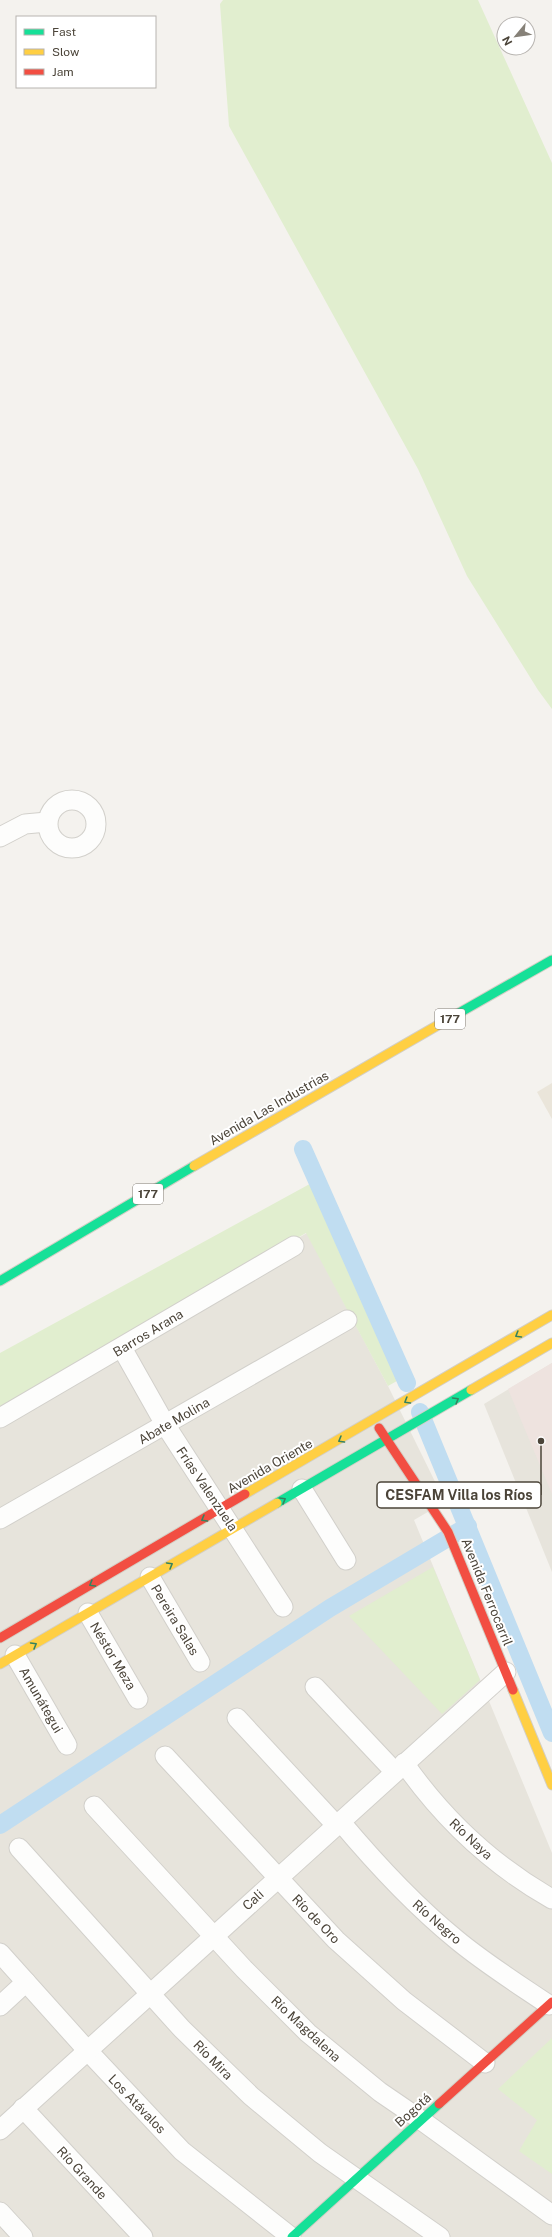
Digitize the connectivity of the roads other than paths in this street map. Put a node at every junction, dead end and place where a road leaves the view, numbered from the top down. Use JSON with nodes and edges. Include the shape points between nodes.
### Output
{"nodes":[{"id":1,"x":47,"y":822,"type":"dead end"},
{"id":2,"x":0,"y":837,"type":"edge"},
{"id":3,"x":552,"y":960,"type":"edge"},
{"id":4,"x":294,"y":1246,"type":"dead end"},
{"id":5,"x":0,"y":1281,"type":"edge"},
{"id":6,"x":552,"y":1315,"type":"edge"},
{"id":7,"x":347,"y":1320,"type":"dead end"},
{"id":8,"x":552,"y":1344,"type":"edge"},
{"id":9,"x":122,"y":1348,"type":"junction"},
{"id":10,"x":0,"y":1418,"type":"edge"},
{"id":11,"x":375,"y":1420,"type":"junction"},
{"id":12,"x":166,"y":1426,"type":"junction"},
{"id":13,"x":386,"y":1440,"type":"junction"},
{"id":14,"x":302,"y":1489,"type":"junction"},
{"id":15,"x":220,"y":1510,"type":"junction"},
{"id":16,"x":0,"y":1519,"type":"edge"},
{"id":17,"x":234,"y":1528,"type":"junction"},
{"id":18,"x":346,"y":1560,"type":"dead end"},
{"id":19,"x":150,"y":1577,"type":"junction"},
{"id":20,"x":283,"y":1607,"type":"dead end"},
{"id":21,"x":88,"y":1613,"type":"junction"},
{"id":22,"x":0,"y":1638,"type":"edge"},
{"id":23,"x":8,"y":1660,"type":"edge"},
{"id":24,"x":200,"y":1662,"type":"dead end"},
{"id":25,"x":506,"y":1672,"type":"junction"},
{"id":26,"x":315,"y":1687,"type":"dead end"},
{"id":27,"x":138,"y":1699,"type":"dead end"},
{"id":28,"x":237,"y":1718,"type":"dead end"},
{"id":29,"x":67,"y":1745,"type":"dead end"},
{"id":30,"x":165,"y":1756,"type":"dead end"},
{"id":31,"x":400,"y":1767,"type":"junction"},
{"id":32,"x":552,"y":1785,"type":"edge"},
{"id":33,"x":94,"y":1806,"type":"dead end"},
{"id":34,"x":338,"y":1823,"type":"junction"},
{"id":35,"x":19,"y":1848,"type":"dead end"},
{"id":36,"x":278,"y":1878,"type":"junction"},
{"id":37,"x":552,"y":1899,"type":"edge"},
{"id":38,"x":214,"y":1935,"type":"junction"},
{"id":39,"x":0,"y":1953,"type":"edge"},
{"id":40,"x":26,"y":1982,"type":"junction"},
{"id":41,"x":150,"y":1993,"type":"junction"},
{"id":42,"x":551,"y":2004,"type":"edge"},
{"id":43,"x":0,"y":2006,"type":"edge"},
{"id":44,"x":86,"y":2050,"type":"junction"},
{"id":45,"x":485,"y":2063,"type":"junction"},
{"id":46,"x":23,"y":2108,"type":"junction"},
{"id":47,"x":421,"y":2120,"type":"junction"},
{"id":48,"x":0,"y":2130,"type":"edge"},
{"id":49,"x":358,"y":2177,"type":"junction"},
{"id":50,"x":0,"y":2212,"type":"edge"},
{"id":51,"x":552,"y":2215,"type":"edge"},
{"id":52,"x":23,"y":2237,"type":"edge"},
{"id":53,"x":143,"y":2237,"type":"edge"},
{"id":54,"x":292,"y":2237,"type":"edge"},
{"id":55,"x":440,"y":2237,"type":"edge"}],
"edges":[{"from":1,"to":2,"type":"street","via":[[25,824]]},
{"from":3,"to":5,"type":"street","name":"Avenida Las Industrias","number":"177","via":[[295,1107]]},
{"from":4,"to":9,"type":"street","name":"Barros Arana"},
{"from":6,"to":11,"type":"street","name":"Avenida Oriente","one_way":true},
{"from":7,"to":12,"type":"street","name":"Abate Molina"},
{"from":13,"to":8,"type":"street","one_way":true},
{"from":9,"to":10,"type":"street","name":"Barros Arana"},
{"from":9,"to":12,"type":"street","name":"Frías Valenzuela"},
{"from":11,"to":13,"type":"street","name":"Avenida Ferrocarril"},
{"from":11,"to":15,"type":"street","name":"Avenida Oriente","one_way":true},
{"from":12,"to":15,"type":"street","name":"Frías Valenzuela"},
{"from":12,"to":16,"type":"street","name":"Abate Molina"},
{"from":13,"to":14,"type":"street"},
{"from":13,"to":25,"type":"street","name":"Avenida Ferrocarril","via":[[448,1532]]},
{"from":17,"to":14,"type":"street","one_way":true},
{"from":14,"to":18,"type":"street"},
{"from":15,"to":17,"type":"street","name":"Frías Valenzuela"},
{"from":15,"to":22,"type":"street","name":"Avenida Oriente","one_way":true},
{"from":19,"to":17,"type":"street","one_way":true},
{"from":17,"to":20,"type":"street","name":"Frías Valenzuela"},
{"from":19,"to":21,"type":"street"},
{"from":19,"to":24,"type":"street","name":"Pereira Salas"},
{"from":23,"to":21,"type":"street","one_way":true},
{"from":21,"to":27,"type":"street","name":"Néstor Meza"},
{"from":23,"to":29,"type":"street","name":"Amunátegui"},
{"from":25,"to":31,"type":"street","name":"Cali"},
{"from":25,"to":32,"type":"street","name":"Avenida Ferrocarril"},
{"from":26,"to":31,"type":"street","name":"Río Naya"},
{"from":28,"to":34,"type":"street","name":"Río Negro"},
{"from":30,"to":36,"type":"street","name":"Río de Oro"},
{"from":31,"to":34,"type":"street","name":"Cali"},
{"from":31,"to":37,"type":"street","name":"Río Naya","via":[[466,1837],[512,1874]]},
{"from":33,"to":38,"type":"street","name":"Río Magdalena"},
{"from":34,"to":36,"type":"street","name":"Cali"},
{"from":34,"to":42,"type":"street","name":"Río Negro","via":[[430,1917],[486,1962]]},
{"from":35,"to":41,"type":"street","name":"Río Mira"},
{"from":36,"to":38,"type":"street","name":"Cali"},
{"from":36,"to":45,"type":"street","name":"Río de Oro","via":[[367,1969],[410,2006]]},
{"from":38,"to":41,"type":"street","name":"Cali"},
{"from":38,"to":47,"type":"street","name":"Río Magdalena","via":[[254,1980],[308,2033],[380,2092]]},
{"from":39,"to":40,"type":"street","name":"Los Atávalos"},
{"from":40,"to":43,"type":"street"},
{"from":40,"to":44,"type":"street","name":"Los Atávalos"},
{"from":41,"to":44,"type":"street","name":"Cali"},
{"from":41,"to":49,"type":"street","name":"Río Mira","via":[[216,2064],[251,2096],[320,2153]]},
{"from":42,"to":45,"type":"street","name":"Bogotá"},
{"from":44,"to":46,"type":"street","name":"Cali"},
{"from":44,"to":54,"type":"street","name":"Los Atávalos","via":[[182,2151]]},
{"from":45,"to":47,"type":"street","name":"Bogotá"},
{"from":46,"to":48,"type":"street","name":"Cali"},
{"from":46,"to":53,"type":"street","name":"Río Grande"},
{"from":47,"to":49,"type":"street","name":"Bogotá"},
{"from":47,"to":51,"type":"street","name":"Río Magdalena"},
{"from":49,"to":54,"type":"street","name":"Bogotá"},
{"from":49,"to":55,"type":"street","name":"Río Mira"},
{"from":50,"to":52,"type":"street"}]}
